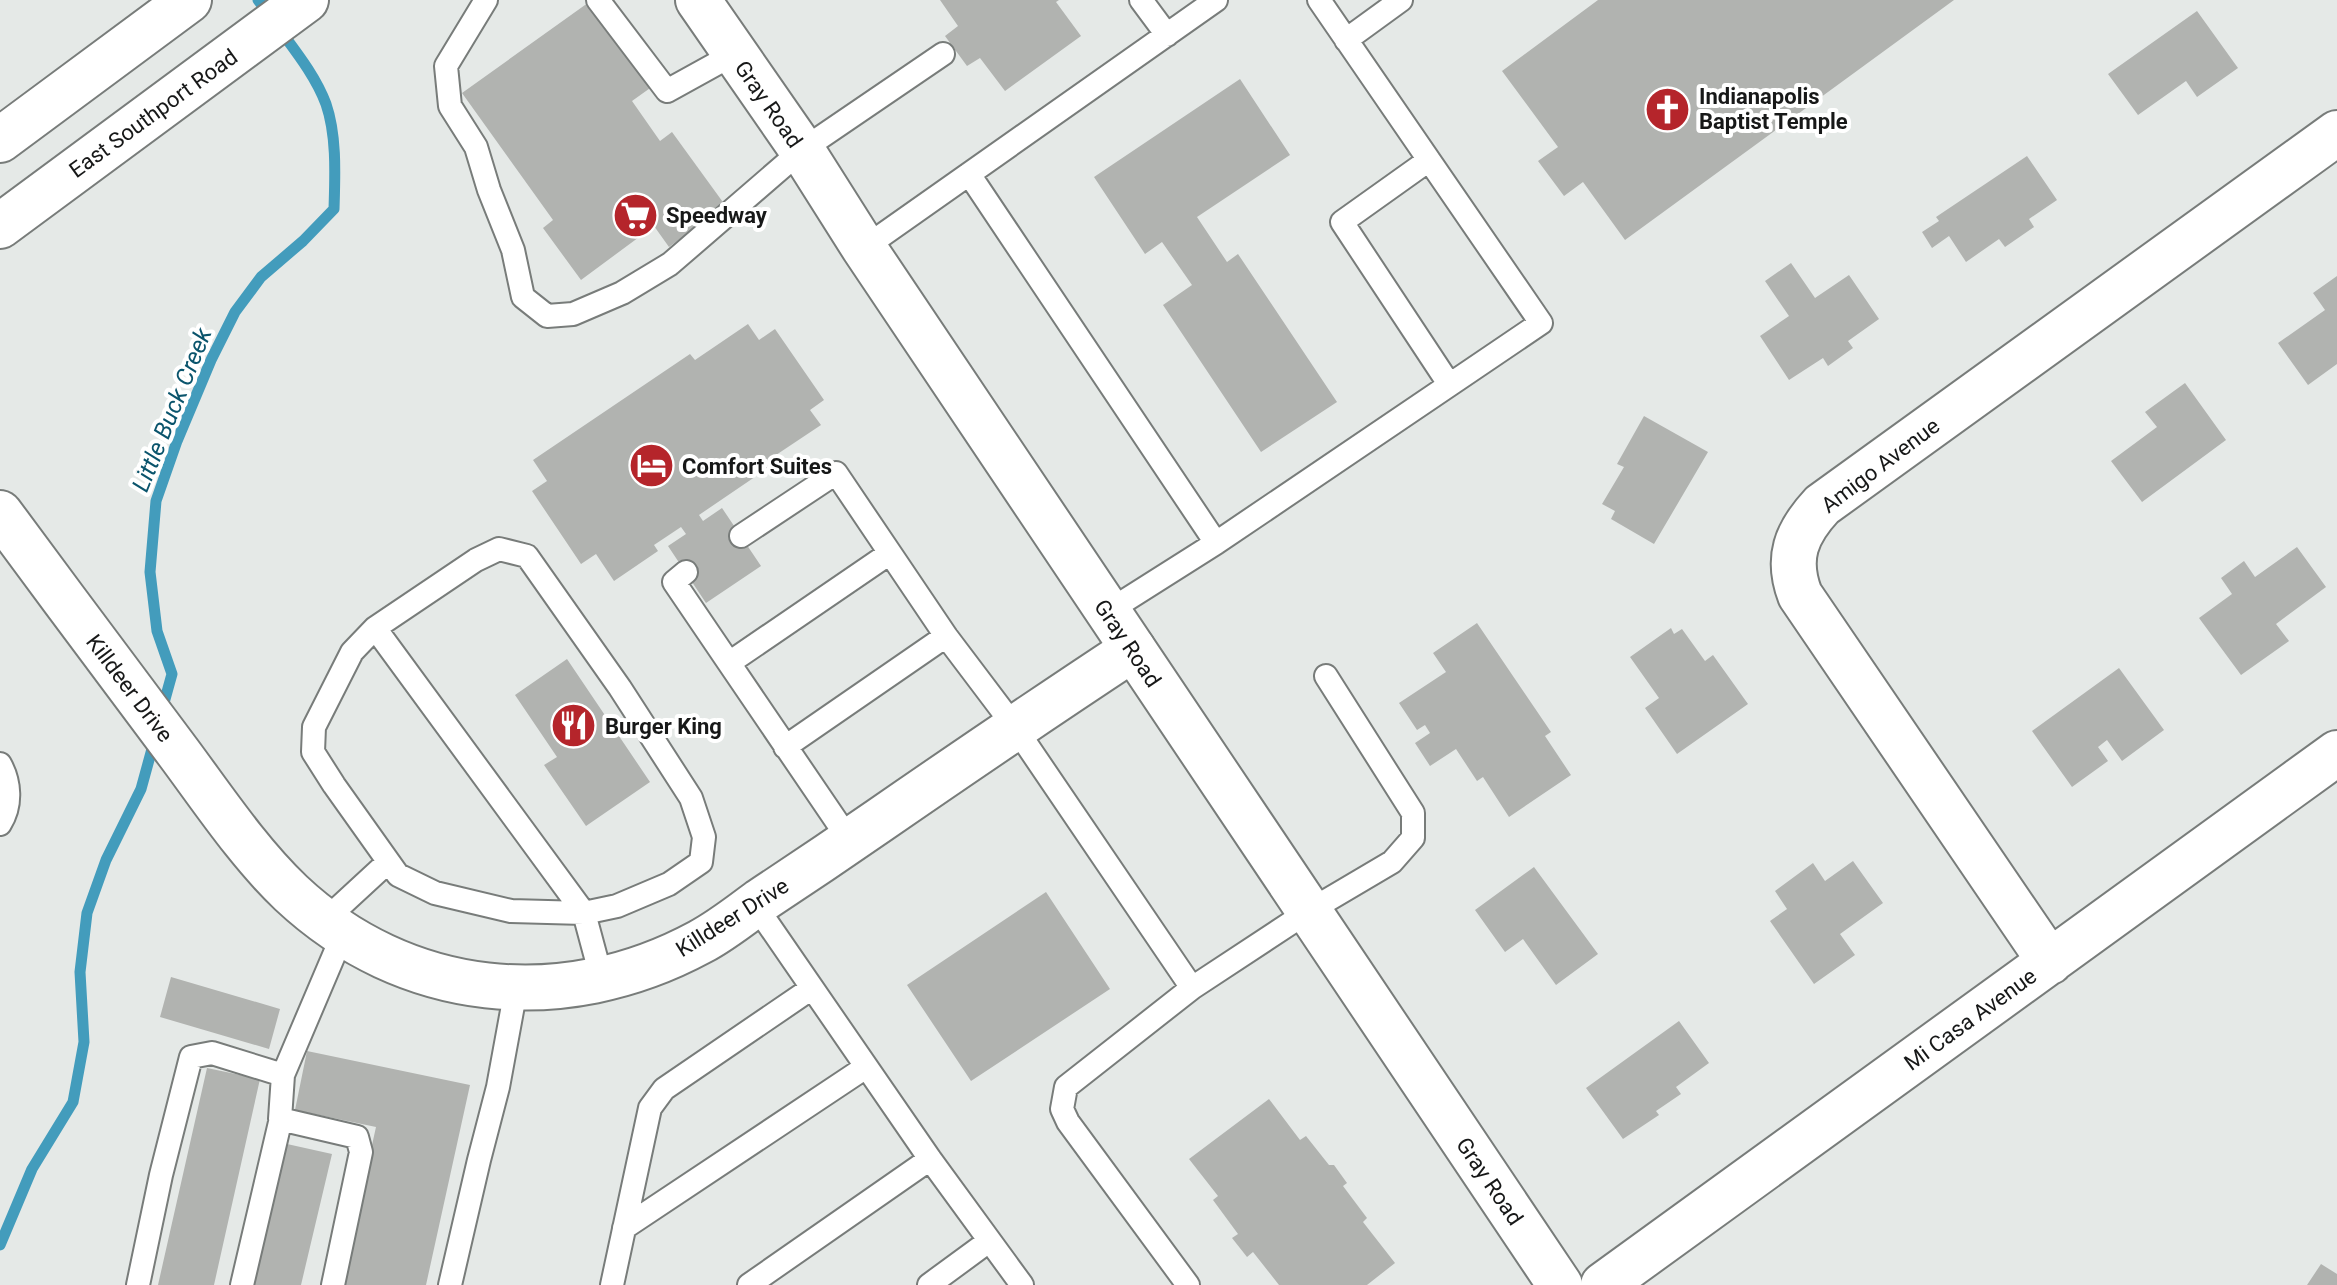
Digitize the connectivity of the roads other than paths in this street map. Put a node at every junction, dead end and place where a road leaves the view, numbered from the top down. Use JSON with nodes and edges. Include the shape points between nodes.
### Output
{"nodes":[{"id":1,"x":306,"y":0,"type":"edge"},
{"id":2,"x":486,"y":0,"type":"edge"},
{"id":3,"x":598,"y":0,"type":"edge"},
{"id":4,"x":698,"y":0,"type":"edge"},
{"id":5,"x":1141,"y":0,"type":"edge"},
{"id":6,"x":1216,"y":0,"type":"edge"},
{"id":7,"x":1319,"y":0,"type":"edge"},
{"id":8,"x":1401,"y":0,"type":"edge"},
{"id":9,"x":176,"y":10,"type":"edge"},
{"id":10,"x":1167,"y":35,"type":"junction"},
{"id":11,"x":1346,"y":40,"type":"junction"},
{"id":12,"x":734,"y":54,"type":"junction"},
{"id":13,"x":943,"y":54,"type":"dead end"},
{"id":14,"x":2337,"y":133,"type":"edge"},
{"id":15,"x":0,"y":140,"type":"edge"},
{"id":16,"x":802,"y":150,"type":"junction"},
{"id":17,"x":1429,"y":160,"type":"junction"},
{"id":18,"x":969,"y":174,"type":"junction"},
{"id":19,"x":0,"y":226,"type":"edge"},
{"id":20,"x":864,"y":248,"type":"junction"},
{"id":21,"x":1449,"y":384,"type":"junction"},
{"id":22,"x":1,"y":515,"type":"edge"},
{"id":23,"x":741,"y":536,"type":"dead end"},
{"id":24,"x":1216,"y":543,"type":"junction"},
{"id":25,"x":890,"y":553,"type":"junction"},
{"id":26,"x":686,"y":572,"type":"dead end"},
{"id":27,"x":1107,"y":612,"type":"junction"},
{"id":28,"x":375,"y":628,"type":"junction"},
{"id":29,"x":946,"y":636,"type":"junction"},
{"id":30,"x":1133,"y":649,"type":"junction"},
{"id":31,"x":729,"y":663,"type":"junction"},
{"id":32,"x":1326,"y":676,"type":"dead end"},
{"id":33,"x":1014,"y":726,"type":"junction"},
{"id":34,"x":785,"y":747,"type":"junction"},
{"id":35,"x":2337,"y":753,"type":"edge"},
{"id":36,"x":0,"y":764,"type":"edge"},
{"id":37,"x":0,"y":824,"type":"edge"},
{"id":38,"x":850,"y":841,"type":"junction"},
{"id":39,"x":388,"y":862,"type":"junction"},
{"id":40,"x":755,"y":905,"type":"junction"},
{"id":41,"x":1309,"y":911,"type":"junction"},
{"id":42,"x":584,"y":913,"type":"junction"},
{"id":43,"x":333,"y":928,"type":"junction"},
{"id":44,"x":2050,"y":962,"type":"junction"},
{"id":45,"x":602,"y":980,"type":"junction"},
{"id":46,"x":812,"y":988,"type":"junction"},
{"id":47,"x":1192,"y":988,"type":"junction"},
{"id":48,"x":516,"y":989,"type":"junction"},
{"id":49,"x":866,"y":1067,"type":"junction"},
{"id":50,"x":283,"y":1075,"type":"junction"},
{"id":51,"x":281,"y":1118,"type":"junction"},
{"id":52,"x":930,"y":1159,"type":"junction"},
{"id":53,"x":624,"y":1228,"type":"junction"},
{"id":54,"x":989,"y":1241,"type":"junction"},
{"id":55,"x":138,"y":1285,"type":"edge"},
{"id":56,"x":242,"y":1285,"type":"edge"},
{"id":57,"x":333,"y":1285,"type":"edge"},
{"id":58,"x":450,"y":1285,"type":"edge"},
{"id":59,"x":612,"y":1285,"type":"edge"},
{"id":60,"x":749,"y":1285,"type":"edge"},
{"id":61,"x":929,"y":1285,"type":"edge"},
{"id":62,"x":1022,"y":1285,"type":"edge"},
{"id":63,"x":1188,"y":1285,"type":"edge"},
{"id":64,"x":1560,"y":1285,"type":"edge"},
{"id":65,"x":1603,"y":1285,"type":"edge"}],
"edges":[{"from":1,"to":19,"type":"street","name":"East Southport Road"},
{"from":2,"to":16,"type":"lane","via":[[446,66],[450,106],[476,147],[513,250],[523,297],[547,316],[573,314],[670,264]]},
{"from":3,"to":12,"type":"lane","via":[[667,91]]},
{"from":4,"to":12,"type":"street","name":"Gray Road"},
{"from":5,"to":10,"type":"lane"},
{"from":6,"to":10,"type":"lane"},
{"from":7,"to":11,"type":"lane"},
{"from":8,"to":11,"type":"lane"},
{"from":9,"to":15,"type":"street"},
{"from":10,"to":18,"type":"lane"},
{"from":11,"to":17,"type":"lane"},
{"from":12,"to":16,"type":"street","name":"Gray Road"},
{"from":13,"to":16,"type":"lane"},
{"from":14,"to":44,"type":"street","name":"Amigo Avenue","via":[[1822,505],[1794,551],[1800,595]]},
{"from":16,"to":20,"type":"street","name":"Gray Road"},
{"from":17,"to":21,"type":"lane","via":[[1342,222]]},
{"from":17,"to":21,"type":"lane","via":[[1541,323]]},
{"from":18,"to":20,"type":"lane"},
{"from":18,"to":24,"type":"lane"},
{"from":20,"to":27,"type":"street","name":"Gray Road"},
{"from":21,"to":24,"type":"lane"},
{"from":22,"to":43,"type":"street","name":"Killdeer Drive","via":[[274,876]]},
{"from":23,"to":25,"type":"lane","via":[[836,473]]},
{"from":24,"to":27,"type":"lane"},
{"from":25,"to":29,"type":"lane"},
{"from":25,"to":31,"type":"lane"},
{"from":26,"to":31,"type":"lane","via":[[674,582]]},
{"from":27,"to":30,"type":"street","name":"Gray Road"},
{"from":28,"to":39,"type":"lane","via":[[352,652],[314,727],[313,752]]},
{"from":28,"to":42,"type":"lane"},
{"from":28,"to":42,"type":"lane","via":[[499,549],[527,556],[691,798],[704,837],[701,862],[669,884],[617,906]]},
{"from":29,"to":33,"type":"lane"},
{"from":29,"to":34,"type":"lane"},
{"from":30,"to":33,"type":"street","name":"Killdeer Drive"},
{"from":30,"to":41,"type":"street","name":"Gray Road"},
{"from":31,"to":34,"type":"lane"},
{"from":32,"to":41,"type":"lane","via":[[1413,813],[1413,838],[1392,862]]},
{"from":33,"to":38,"type":"street","name":"Killdeer Drive"},
{"from":33,"to":47,"type":"lane"},
{"from":34,"to":38,"type":"lane"},
{"from":35,"to":44,"type":"street","name":"Mi Casa Avenue"},
{"from":36,"to":37,"type":"lane","via":[[9,780],[6,815]]},
{"from":38,"to":40,"type":"street","name":"Killdeer Drive"},
{"from":39,"to":42,"type":"lane","via":[[398,875],[435,893],[511,911]]},
{"from":39,"to":43,"type":"lane"},
{"from":40,"to":45,"type":"street","name":"Killdeer Drive","via":[[701,941]]},
{"from":40,"to":46,"type":"lane"},
{"from":41,"to":47,"type":"lane"},
{"from":41,"to":64,"type":"street","name":"Gray Road"},
{"from":42,"to":45,"type":"lane"},
{"from":43,"to":48,"type":"street","name":"Killdeer Drive","via":[[380,956],[429,975]]},
{"from":43,"to":50,"type":"lane"},
{"from":44,"to":65,"type":"street","name":"Mi Casa Avenue"},
{"from":45,"to":48,"type":"street","name":"Killdeer Drive"},
{"from":46,"to":49,"type":"lane"},
{"from":46,"to":53,"type":"lane","via":[[664,1089],[650,1108]]},
{"from":47,"to":63,"type":"lane","via":[[1066,1087],[1062,1109]]},
{"from":48,"to":58,"type":"lane"},
{"from":49,"to":52,"type":"lane"},
{"from":49,"to":53,"type":"lane"},
{"from":50,"to":51,"type":"lane"},
{"from":50,"to":55,"type":"lane","via":[[212,1053],[191,1057]]},
{"from":51,"to":56,"type":"lane"},
{"from":51,"to":57,"type":"lane","via":[[357,1137],[361,1152]]},
{"from":52,"to":54,"type":"lane"},
{"from":52,"to":60,"type":"lane"},
{"from":53,"to":59,"type":"lane"},
{"from":54,"to":61,"type":"lane"},
{"from":54,"to":62,"type":"lane"}]}
